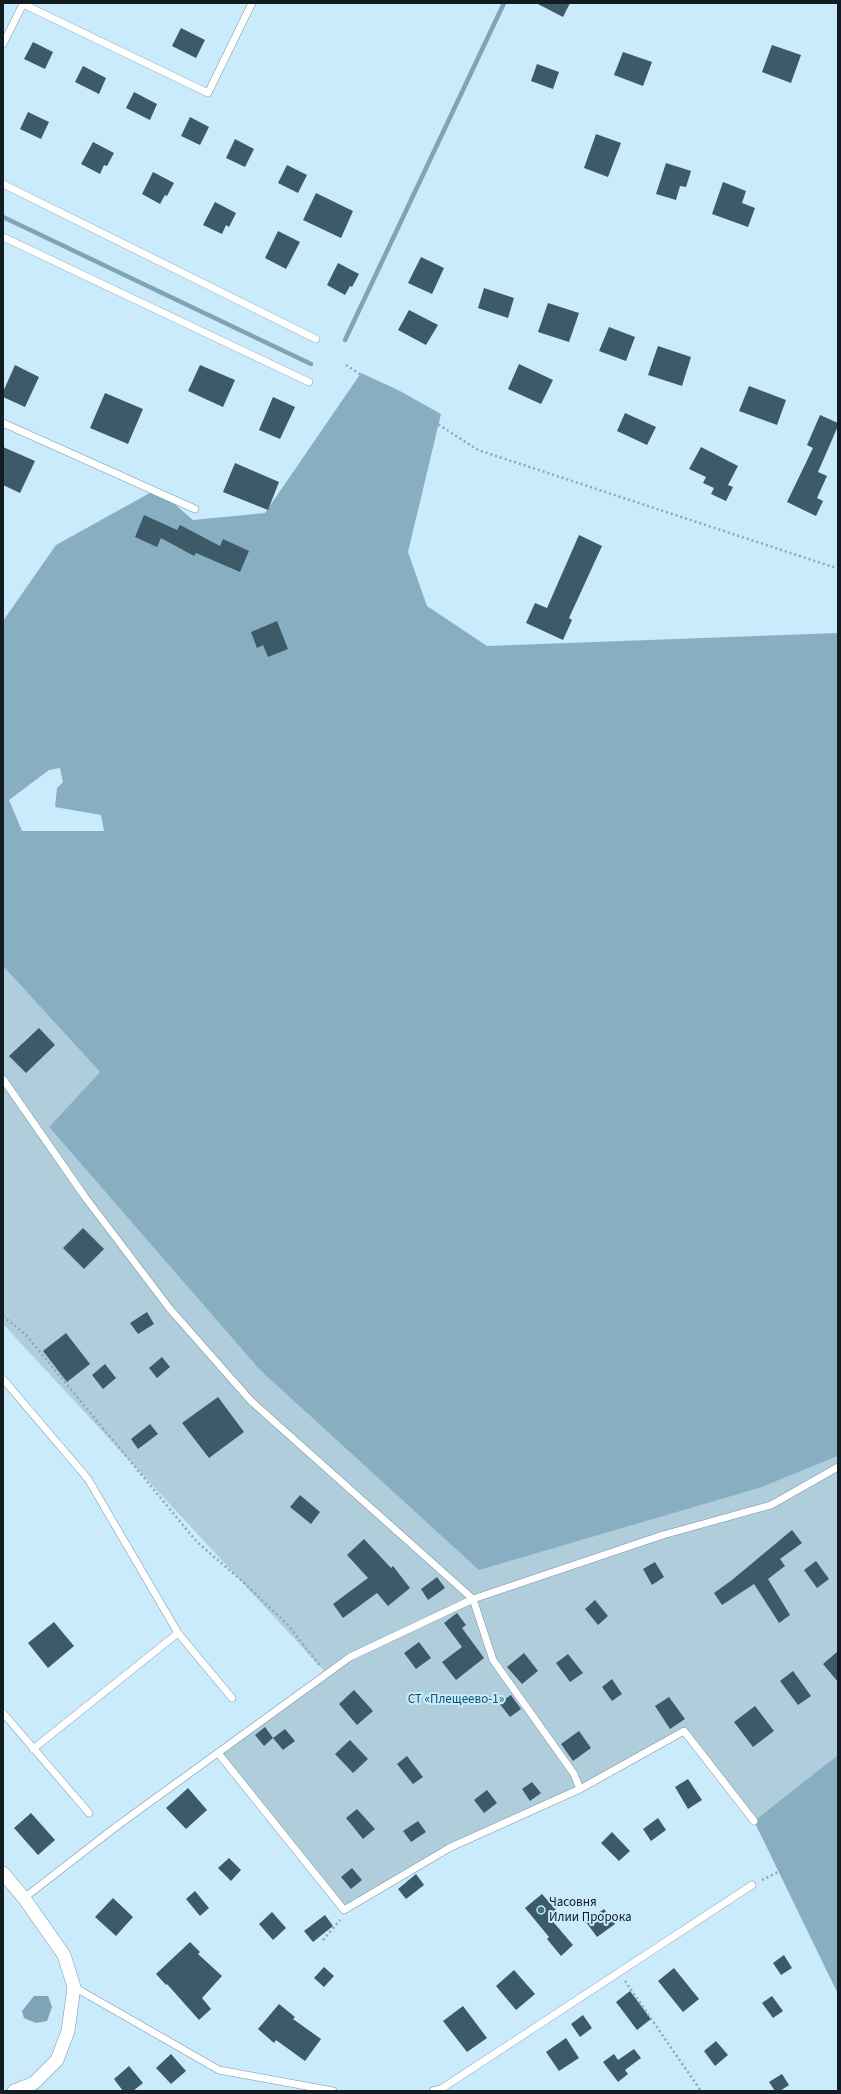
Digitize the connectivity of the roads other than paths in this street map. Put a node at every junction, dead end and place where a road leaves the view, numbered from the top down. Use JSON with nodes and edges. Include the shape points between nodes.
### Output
{"nodes":[{"id":1,"x":23,"y":3,"type":"edge"},
{"id":2,"x":252,"y":3,"type":"edge"},
{"id":3,"x":3,"y":44,"type":"edge"},
{"id":4,"x":3,"y":184,"type":"edge"},
{"id":5,"x":3,"y":237,"type":"edge"},
{"id":6,"x":316,"y":339,"type":"dead end"},
{"id":7,"x":309,"y":382,"type":"dead end"},
{"id":8,"x":3,"y":423,"type":"edge"},
{"id":9,"x":194,"y":509,"type":"dead end"},
{"id":10,"x":3,"y":1080,"type":"edge"},
{"id":11,"x":3,"y":1379,"type":"edge"},
{"id":12,"x":838,"y":1467,"type":"edge"},
{"id":13,"x":473,"y":1599,"type":"junction"},
{"id":14,"x":178,"y":1633,"type":"junction"},
{"id":15,"x":232,"y":1698,"type":"dead end"},
{"id":16,"x":3,"y":1713,"type":"edge"},
{"id":17,"x":33,"y":1749,"type":"junction"},
{"id":18,"x":218,"y":1753,"type":"junction"},
{"id":19,"x":580,"y":1789,"type":"junction"},
{"id":20,"x":89,"y":1813,"type":"dead end"},
{"id":21,"x":754,"y":1821,"type":"road end"},
{"id":22,"x":3,"y":1873,"type":"edge"},
{"id":23,"x":752,"y":1885,"type":"road end"},
{"id":24,"x":24,"y":1898,"type":"junction"},
{"id":25,"x":74,"y":1986,"type":"junction"},
{"id":26,"x":34,"y":2087,"type":"edge"},
{"id":27,"x":14,"y":2091,"type":"edge"},
{"id":28,"x":333,"y":2091,"type":"edge"},
{"id":29,"x":433,"y":2091,"type":"edge"}],
"edges":[{"from":1,"to":2,"type":"lane","via":[[208,93]]},
{"from":1,"to":3,"type":"lane"},
{"from":4,"to":6,"type":"lane"},
{"from":5,"to":7,"type":"lane"},
{"from":8,"to":9,"type":"lane"},
{"from":10,"to":13,"type":"lane","via":[[85,1196],[170,1309],[251,1401]]},
{"from":11,"to":14,"type":"lane","via":[[88,1480]]},
{"from":12,"to":13,"type":"lane","via":[[771,1505],[663,1535]]},
{"from":13,"to":18,"type":"lane","via":[[350,1657]]},
{"from":13,"to":19,"type":"lane","via":[[493,1660],[574,1774]]},
{"from":14,"to":15,"type":"lane"},
{"from":14,"to":17,"type":"lane"},
{"from":16,"to":17,"type":"lane"},
{"from":17,"to":20,"type":"lane"},
{"from":18,"to":19,"type":"lane","via":[[344,1910],[451,1847]]},
{"from":18,"to":24,"type":"lane"},
{"from":19,"to":21,"type":"lane","via":[[684,1730]]},
{"from":22,"to":24,"type":"street"},
{"from":23,"to":29,"type":"lane","via":[[441,2089]]},
{"from":24,"to":25,"type":"street","via":[[64,1955]]},
{"from":25,"to":26,"type":"street","via":[[68,2031],[57,2060]]},
{"from":25,"to":28,"type":"lane","via":[[219,2070]]},
{"from":26,"to":27,"type":"street"}]}
